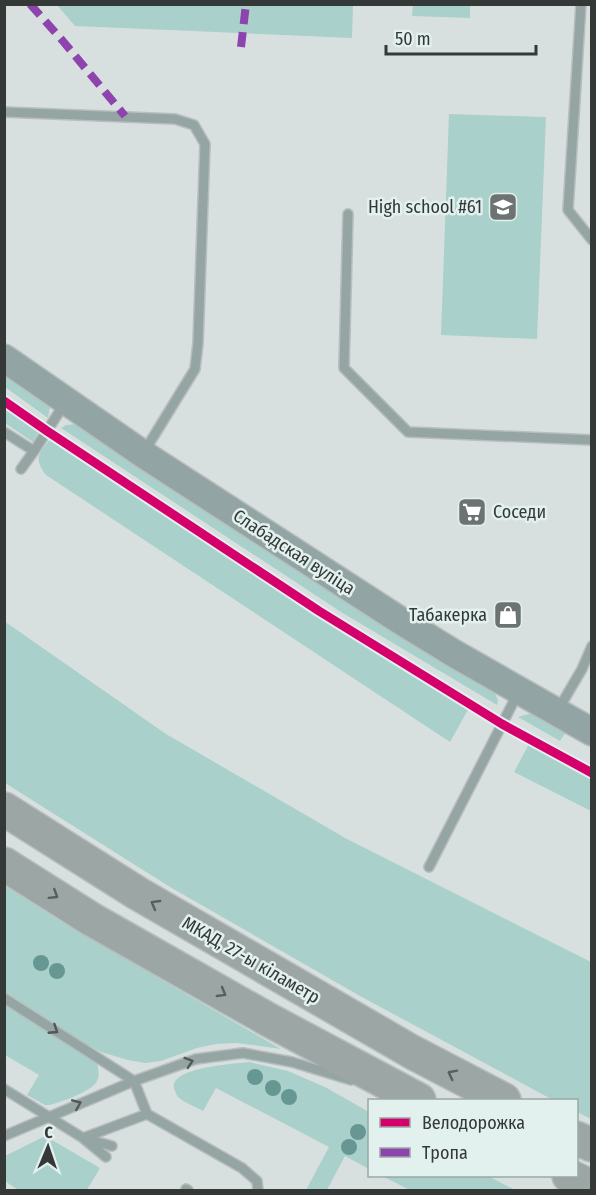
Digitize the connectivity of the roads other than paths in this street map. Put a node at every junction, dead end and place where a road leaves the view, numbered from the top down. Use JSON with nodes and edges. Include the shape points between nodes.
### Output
{"nodes":[{"id":1,"x":581,"y":4,"type":"edge"},
{"id":2,"x":4,"y":112,"type":"edge"},
{"id":3,"x":348,"y":214,"type":"dead end"},
{"id":4,"x":591,"y":240,"type":"edge"},
{"id":5,"x":4,"y":358,"type":"edge"},
{"id":6,"x":66,"y":401,"type":"junction"},
{"id":7,"x":4,"y":432,"type":"edge"},
{"id":8,"x":591,"y":441,"type":"edge"},
{"id":9,"x":34,"y":451,"type":"junction"},
{"id":10,"x":142,"y":454,"type":"junction"},
{"id":11,"x":21,"y":469,"type":"dead end"},
{"id":12,"x":591,"y":646,"type":"edge"},
{"id":13,"x":519,"y":691,"type":"junction"},
{"id":14,"x":556,"y":712,"type":"junction"},
{"id":15,"x":591,"y":732,"type":"edge"},
{"id":16,"x":4,"y":809,"type":"edge"},
{"id":17,"x":4,"y":864,"type":"edge"},
{"id":18,"x":429,"y":867,"type":"dead end"},
{"id":19,"x":4,"y":998,"type":"edge"},
{"id":20,"x":134,"y":1081,"type":"junction"},
{"id":21,"x":360,"y":1082,"type":"dead end"},
{"id":22,"x":371,"y":1086,"type":"dead end"},
{"id":23,"x":4,"y":1089,"type":"edge"},
{"id":24,"x":415,"y":1099,"type":"edge"},
{"id":25,"x":416,"y":1099,"type":"edge"},
{"id":26,"x":500,"y":1099,"type":"edge"},
{"id":27,"x":147,"y":1114,"type":"junction"},
{"id":28,"x":48,"y":1116,"type":"junction"},
{"id":29,"x":4,"y":1136,"type":"edge"},
{"id":30,"x":83,"y":1138,"type":"junction"},
{"id":31,"x":112,"y":1146,"type":"dead end"},
{"id":32,"x":106,"y":1157,"type":"dead end"},
{"id":33,"x":571,"y":1177,"type":"edge"},
{"id":34,"x":591,"y":1187,"type":"edge"},
{"id":35,"x":258,"y":1191,"type":"edge"}],
"edges":[{"from":1,"to":4,"type":"lane","via":[[568,210]]},
{"from":2,"to":10,"type":"lane","via":[[175,118],[194,125],[205,144],[195,369]]},
{"from":3,"to":8,"type":"lane","via":[[344,368],[408,432]]},
{"from":5,"to":6,"type":"main road","name":"Слабадская вуліца"},
{"from":6,"to":9,"type":"lane"},
{"from":6,"to":10,"type":"main road","name":"Слабадская вуліца"},
{"from":7,"to":9,"type":"lane"},
{"from":9,"to":11,"type":"lane"},
{"from":10,"to":13,"type":"main road","name":"Слабадская вуліца","via":[[398,619]]},
{"from":12,"to":14,"type":"lane"},
{"from":13,"to":14,"type":"main road","name":"Слабадская вуліца"},
{"from":13,"to":18,"type":"lane"},
{"from":14,"to":15,"type":"main road","name":"Слабадская вуліца"},
{"from":26,"to":16,"type":"highway","name":"МКАД, 27-ы кіламетр","one_way":true,"via":[[137,893]]},
{"from":17,"to":25,"type":"highway","one_way":true,"via":[[100,924]]},
{"from":19,"to":20,"type":"lane","one_way":true},
{"from":20,"to":21,"type":"lane","one_way":true,"via":[[196,1059],[243,1053],[292,1062]]},
{"from":20,"to":27,"type":"lane"},
{"from":28,"to":20,"type":"lane","one_way":true},
{"from":22,"to":24,"type":"lane"},
{"from":23,"to":28,"type":"lane"},
{"from":27,"to":30,"type":"lane"},
{"from":27,"to":35,"type":"lane","via":[[242,1168],[257,1181]]},
{"from":28,"to":29,"type":"lane"},
{"from":28,"to":30,"type":"lane"},
{"from":30,"to":31,"type":"lane"},
{"from":30,"to":32,"type":"lane"},
{"from":33,"to":34,"type":"highway"}]}
